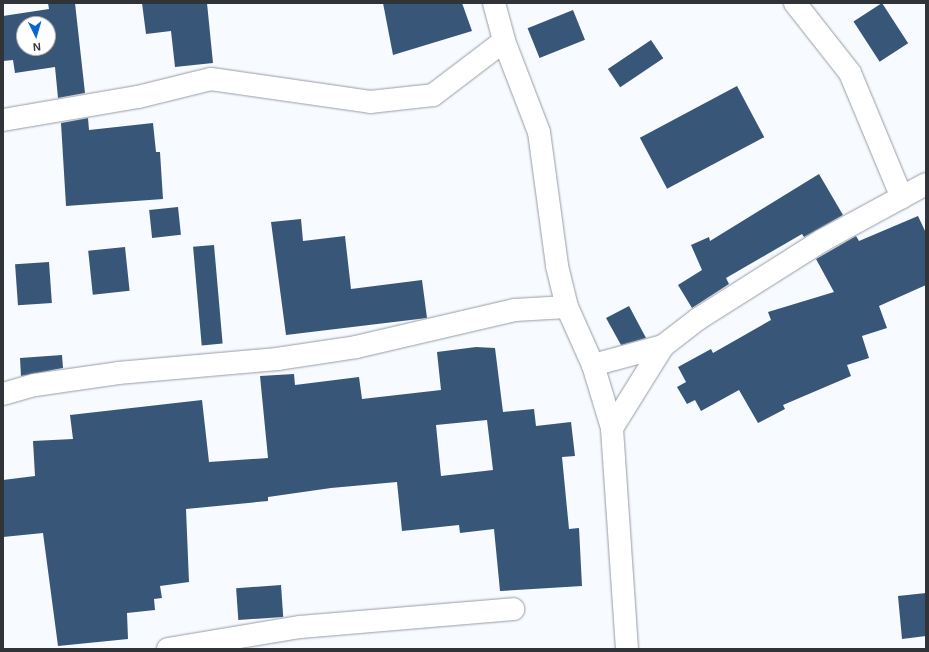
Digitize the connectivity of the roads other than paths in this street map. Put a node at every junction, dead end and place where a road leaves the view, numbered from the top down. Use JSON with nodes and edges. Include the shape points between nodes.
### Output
{"nodes":[{"id":1,"x":494,"y":3,"type":"edge"},
{"id":2,"x":795,"y":3,"type":"edge"},
{"id":3,"x":504,"y":41,"type":"junction"},
{"id":4,"x":3,"y":120,"type":"edge"},
{"id":5,"x":926,"y":184,"type":"edge"},
{"id":6,"x":902,"y":198,"type":"junction"},
{"id":7,"x":567,"y":307,"type":"junction"},
{"id":8,"x":663,"y":346,"type":"junction"},
{"id":9,"x":593,"y":365,"type":"junction"},
{"id":10,"x":3,"y":394,"type":"edge"},
{"id":11,"x":612,"y":428,"type":"junction"},
{"id":12,"x":513,"y":609,"type":"dead end"},
{"id":13,"x":168,"y":649,"type":"edge"},
{"id":14,"x":627,"y":649,"type":"edge"}],
"edges":[{"from":1,"to":3,"type":"street"},
{"from":2,"to":6,"type":"street","via":[[850,73]]},
{"from":3,"to":4,"type":"street","via":[[433,94],[370,102],[211,79],[138,97]]},
{"from":3,"to":7,"type":"street","via":[[539,132],[557,266]]},
{"from":5,"to":6,"type":"street"},
{"from":6,"to":8,"type":"street","via":[[823,240],[698,319]]},
{"from":7,"to":9,"type":"street"},
{"from":7,"to":10,"type":"street","via":[[515,310],[356,347],[277,359],[118,373],[35,385]]},
{"from":8,"to":9,"type":"street"},
{"from":8,"to":11,"type":"street"},
{"from":9,"to":11,"type":"street"},
{"from":11,"to":14,"type":"street"},
{"from":12,"to":13,"type":"street","via":[[300,627]]}]}
